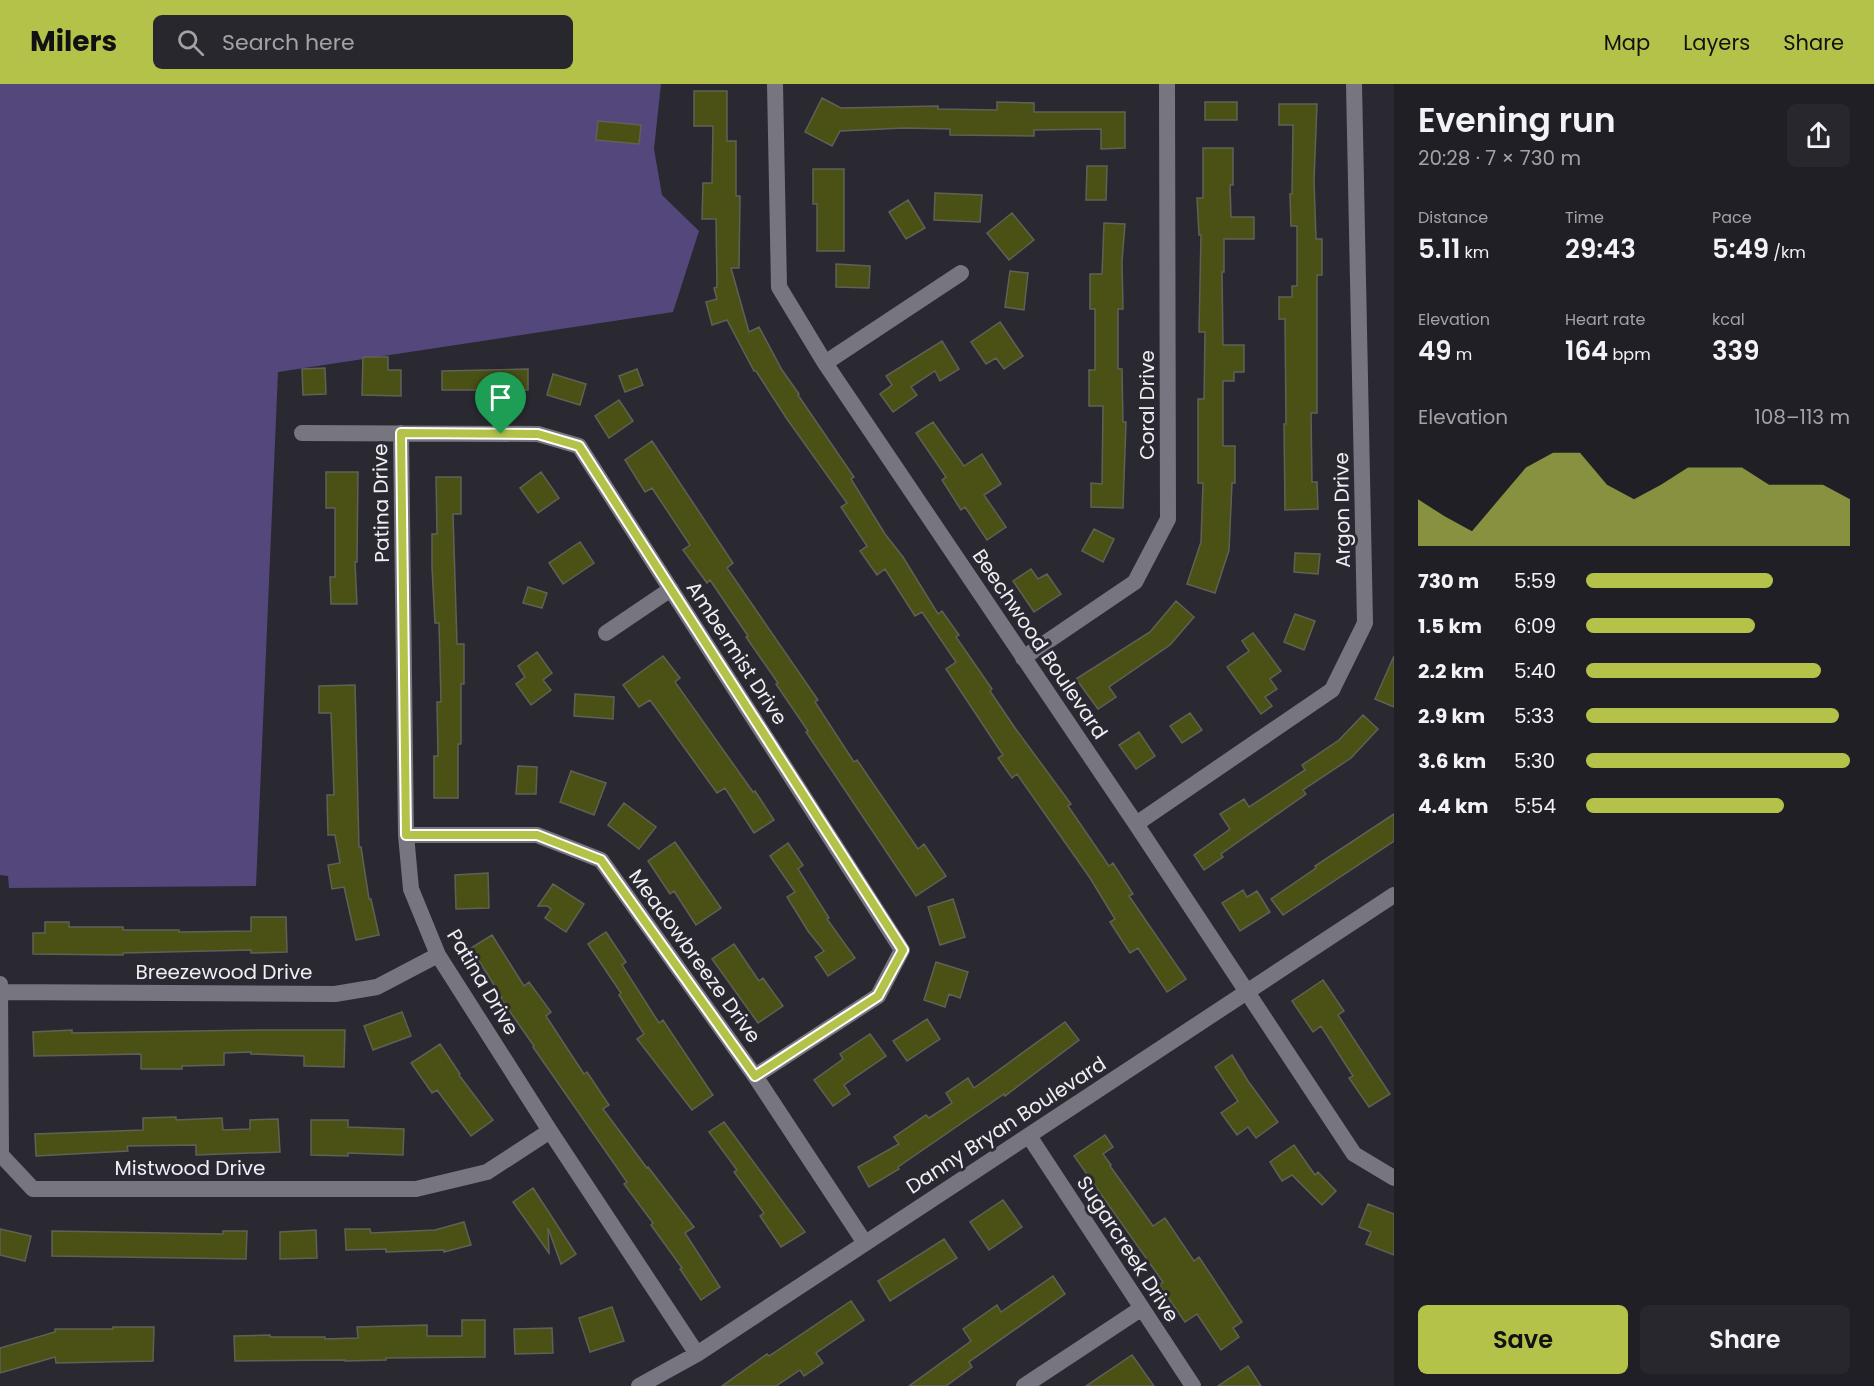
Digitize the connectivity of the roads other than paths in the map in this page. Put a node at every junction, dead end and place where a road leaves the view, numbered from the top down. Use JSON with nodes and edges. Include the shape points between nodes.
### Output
{"nodes":[{"id":1,"x":775,"y":84,"type":"edge"},
{"id":2,"x":1167,"y":84,"type":"edge"},
{"id":3,"x":1354,"y":84,"type":"edge"},
{"id":4,"x":962,"y":273,"type":"dead end"},
{"id":5,"x":825,"y":363,"type":"junction"},
{"id":6,"x":302,"y":433,"type":"dead end"},
{"id":7,"x":401,"y":433,"type":"junction"},
{"id":8,"x":672,"y":589,"type":"junction"},
{"id":9,"x":606,"y":633,"type":"dead end"},
{"id":10,"x":1023,"y":658,"type":"junction"},
{"id":11,"x":1136,"y":824,"type":"junction"},
{"id":12,"x":406,"y":835,"type":"junction"},
{"id":13,"x":1394,"y":895,"type":"edge"},
{"id":14,"x":438,"y":955,"type":"junction"},
{"id":15,"x":0,"y":984,"type":"edge"},
{"id":16,"x":0,"y":992,"type":"edge"},
{"id":17,"x":1247,"y":992,"type":"junction"},
{"id":18,"x":755,"y":1076,"type":"junction"},
{"id":19,"x":550,"y":1131,"type":"junction"},
{"id":20,"x":1029,"y":1136,"type":"junction"},
{"id":21,"x":1394,"y":1178,"type":"edge"},
{"id":22,"x":865,"y":1244,"type":"junction"},
{"id":23,"x":1142,"y":1308,"type":"junction"},
{"id":24,"x":698,"y":1354,"type":"junction"},
{"id":25,"x":639,"y":1386,"type":"edge"},
{"id":26,"x":1024,"y":1386,"type":"edge"},
{"id":27,"x":1193,"y":1386,"type":"edge"}],
"edges":[{"from":1,"to":5,"type":"street","name":"Beechwood Boulevard","via":[[780,287]]},
{"from":2,"to":10,"type":"street","name":"Coral Drive","via":[[1168,519],[1135,582]]},
{"from":3,"to":11,"type":"street","name":"Argon Drive","via":[[1365,623],[1332,690]]},
{"from":4,"to":5,"type":"street"},
{"from":5,"to":10,"type":"street","name":"Beechwood Boulevard"},
{"from":6,"to":7,"type":"street","name":"Ambermist Drive"},
{"from":7,"to":8,"type":"street","name":"Ambermist Drive","via":[[538,434],[579,446]]},
{"from":7,"to":12,"type":"street","name":"Patina Drive"},
{"from":8,"to":9,"type":"street"},
{"from":8,"to":18,"type":"street","name":"Ambermist Drive","via":[[903,950],[878,996]]},
{"from":10,"to":11,"type":"street","name":"Beechwood Boulevard"},
{"from":11,"to":17,"type":"street","name":"Beechwood Boulevard"},
{"from":12,"to":14,"type":"street","name":"Patina Drive","via":[[411,890]]},
{"from":12,"to":18,"type":"street","name":"Meadowbreeze Drive","via":[[537,835],[601,860]]},
{"from":13,"to":17,"type":"street","name":"Danny Bryan Boulevard"},
{"from":14,"to":16,"type":"street","name":"Breezewood Drive","via":[[377,987],[335,994]]},
{"from":14,"to":19,"type":"street","name":"Patina Drive"},
{"from":15,"to":16,"type":"street","name":"Mistwood Drive"},
{"from":16,"to":19,"type":"street","name":"Mistwood Drive","via":[[0,1155],[33,1189],[416,1189],[488,1172]]},
{"from":17,"to":20,"type":"street","name":"Danny Bryan Boulevard"},
{"from":17,"to":21,"type":"street","name":"Beechwood Boulevard","via":[[1354,1154]]},
{"from":18,"to":22,"type":"street","name":"Meadowbreeze Drive"},
{"from":19,"to":24,"type":"street","name":"Patina Drive"},
{"from":20,"to":22,"type":"street","name":"Danny Bryan Boulevard"},
{"from":20,"to":23,"type":"street","name":"Sugarcreek Drive"},
{"from":22,"to":24,"type":"street","name":"Danny Bryan Boulevard"},
{"from":23,"to":26,"type":"street"},
{"from":23,"to":27,"type":"street","name":"Sugarcreek Drive"},
{"from":24,"to":25,"type":"street","name":"Danny Bryan Boulevard"}]}
